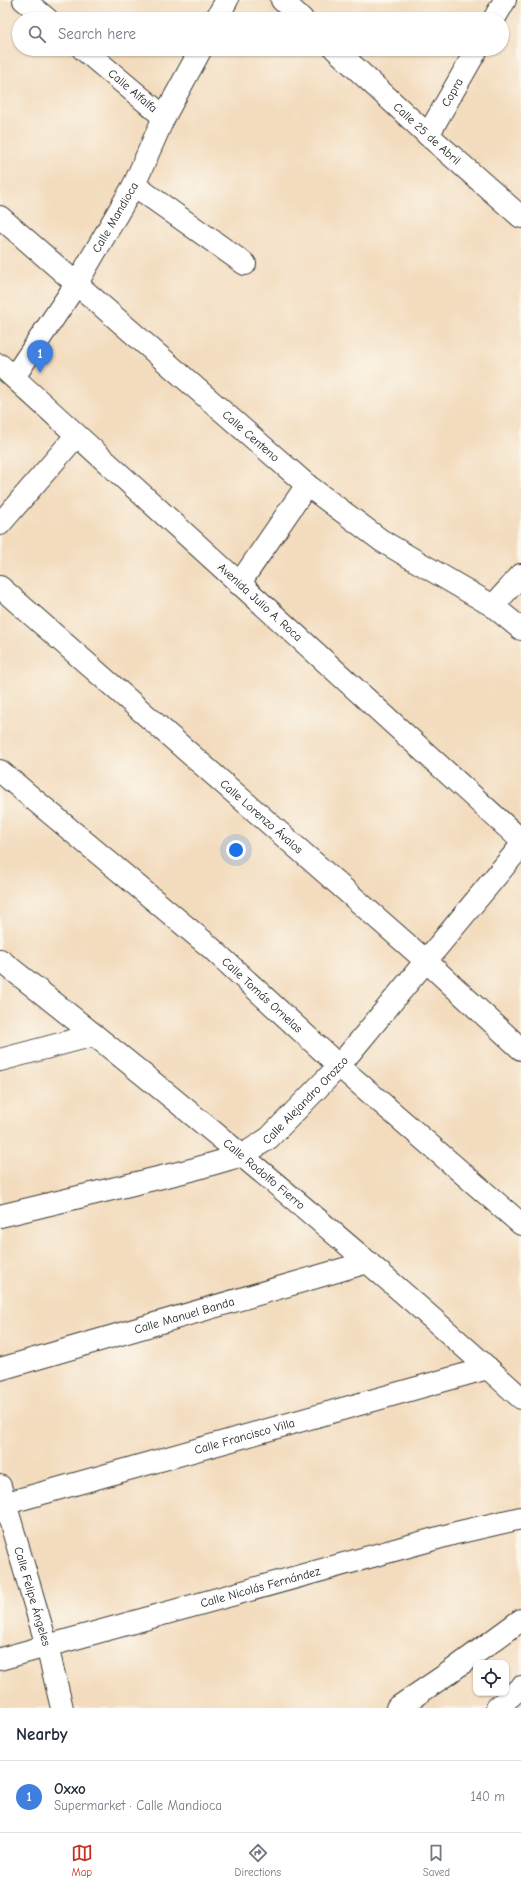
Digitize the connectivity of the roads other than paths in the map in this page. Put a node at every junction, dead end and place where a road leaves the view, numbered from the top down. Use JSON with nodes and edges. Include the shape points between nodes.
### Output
{"nodes":[{"id":1,"x":24,"y":0,"type":"edge"},
{"id":2,"x":226,"y":0,"type":"edge"},
{"id":3,"x":282,"y":0,"type":"edge"},
{"id":4,"x":505,"y":0,"type":"edge"},
{"id":5,"x":39,"y":12,"type":"edge"},
{"id":6,"x":220,"y":12,"type":"edge"},
{"id":7,"x":295,"y":12,"type":"edge"},
{"id":8,"x":498,"y":12,"type":"edge"},
{"id":9,"x":91,"y":56,"type":"edge"},
{"id":10,"x":196,"y":56,"type":"edge"},
{"id":11,"x":343,"y":56,"type":"edge"},
{"id":12,"x":473,"y":56,"type":"edge"},
{"id":13,"x":164,"y":117,"type":"junction"},
{"id":14,"x":428,"y":135,"type":"junction"},
{"id":15,"x":134,"y":185,"type":"junction"},
{"id":16,"x":0,"y":217,"type":"edge"},
{"id":17,"x":521,"y":218,"type":"edge"},
{"id":18,"x":245,"y":264,"type":"dead end"},
{"id":19,"x":77,"y":283,"type":"junction"},
{"id":20,"x":7,"y":371,"type":"edge"},
{"id":21,"x":76,"y":436,"type":"junction"},
{"id":22,"x":307,"y":485,"type":"junction"},
{"id":23,"x":0,"y":524,"type":"edge"},
{"id":24,"x":521,"y":575,"type":"edge"},
{"id":25,"x":239,"y":584,"type":"junction"},
{"id":26,"x":0,"y":587,"type":"edge"},
{"id":27,"x":493,"y":606,"type":"junction"},
{"id":28,"x":521,"y":629,"type":"edge"},
{"id":29,"x":0,"y":771,"type":"edge"},
{"id":30,"x":521,"y":840,"type":"edge"},
{"id":31,"x":521,"y":846,"type":"edge"},
{"id":32,"x":0,"y":960,"type":"edge"},
{"id":33,"x":426,"y":961,"type":"junction"},
{"id":34,"x":94,"y":1035,"type":"junction"},
{"id":35,"x":521,"y":1049,"type":"edge"},
{"id":36,"x":0,"y":1060,"type":"edge"},
{"id":37,"x":339,"y":1066,"type":"junction"},
{"id":38,"x":243,"y":1155,"type":"junction"},
{"id":39,"x":0,"y":1216,"type":"edge"},
{"id":40,"x":521,"y":1224,"type":"edge"},
{"id":41,"x":368,"y":1262,"type":"junction"},
{"id":42,"x":488,"y":1368,"type":"junction"},
{"id":43,"x":0,"y":1369,"type":"edge"},
{"id":44,"x":521,"y":1398,"type":"edge"},
{"id":45,"x":2,"y":1498,"type":"edge"},
{"id":46,"x":521,"y":1518,"type":"edge"},
{"id":47,"x":521,"y":1620,"type":"edge"},
{"id":48,"x":47,"y":1646,"type":"junction"},
{"id":49,"x":0,"y":1659,"type":"edge"},
{"id":50,"x":521,"y":1687,"type":"edge"},
{"id":51,"x":62,"y":1708,"type":"edge"},
{"id":52,"x":397,"y":1708,"type":"edge"},
{"id":53,"x":497,"y":1708,"type":"edge"}],
"edges":[{"from":1,"to":5,"type":"street"},
{"from":2,"to":6,"type":"street"},
{"from":3,"to":7,"type":"street"},
{"from":4,"to":8,"type":"street"},
{"from":9,"to":13,"type":"street","name":"Calle Alfalfa"},
{"from":10,"to":13,"type":"street","name":"Calle Mandioca"},
{"from":11,"to":14,"type":"street","name":"Calle 25 de Abril"},
{"from":12,"to":14,"type":"street","name":"Copra"},
{"from":13,"to":15,"type":"street","name":"Calle Mandioca"},
{"from":14,"to":17,"type":"street","name":"Calle 25 de Abril"},
{"from":15,"to":18,"type":"street"},
{"from":15,"to":19,"type":"street","name":"Calle Mandioca"},
{"from":16,"to":19,"type":"street","name":"Calle Centeno"},
{"from":19,"to":20,"type":"street","name":"Calle Mandioca"},
{"from":19,"to":22,"type":"street","name":"Calle Centeno"},
{"from":20,"to":21,"type":"street","name":"Avenida Julio A. Roca"},
{"from":21,"to":23,"type":"street"},
{"from":21,"to":25,"type":"street","name":"Avenida Julio A. Roca"},
{"from":22,"to":25,"type":"street"},
{"from":22,"to":27,"type":"street","name":"Calle Centeno","via":[[382,541]]},
{"from":24,"to":27,"type":"street"},
{"from":25,"to":30,"type":"street","name":"Avenida Julio A. Roca"},
{"from":26,"to":33,"type":"street","name":"Calle Lorenzo Ávalos"},
{"from":27,"to":28,"type":"street","name":"Calle Centeno"},
{"from":29,"to":37,"type":"street","name":"Calle Tomás Ornelas","via":[[209,946]]},
{"from":31,"to":33,"type":"street","name":"Calle Alejandro Orozco"},
{"from":32,"to":34,"type":"street","name":"Calle Rodolfo Fierro"},
{"from":33,"to":35,"type":"street","name":"Calle Lorenzo Ávalos"},
{"from":33,"to":37,"type":"street","name":"Calle Alejandro Orozco"},
{"from":34,"to":36,"type":"street"},
{"from":34,"to":38,"type":"street","name":"Calle Rodolfo Fierro"},
{"from":37,"to":38,"type":"street","name":"Calle Alejandro Orozco","via":[[269,1138]]},
{"from":37,"to":40,"type":"street","name":"Calle Tomás Ornelas"},
{"from":38,"to":39,"type":"street","name":"Calle Alejandro Orozco"},
{"from":38,"to":41,"type":"street","name":"Calle Rodolfo Fierro"},
{"from":41,"to":42,"type":"street","name":"Calle Rodolfo Fierro"},
{"from":41,"to":43,"type":"street","name":"Calle Manuel Banda"},
{"from":42,"to":44,"type":"street","name":"Calle Rodolfo Fierro"},
{"from":42,"to":45,"type":"street","name":"Calle Francisco Villa"},
{"from":45,"to":48,"type":"street","name":"Calle Felipe Ángeles"},
{"from":46,"to":48,"type":"street","name":"Calle Nicolás Fernández","via":[[456,1533]]},
{"from":47,"to":52,"type":"street"},
{"from":48,"to":49,"type":"street","name":"Calle Nicolás Fernández"},
{"from":48,"to":51,"type":"street","name":"Calle Felipe Ángeles"},
{"from":50,"to":53,"type":"street"}]}
